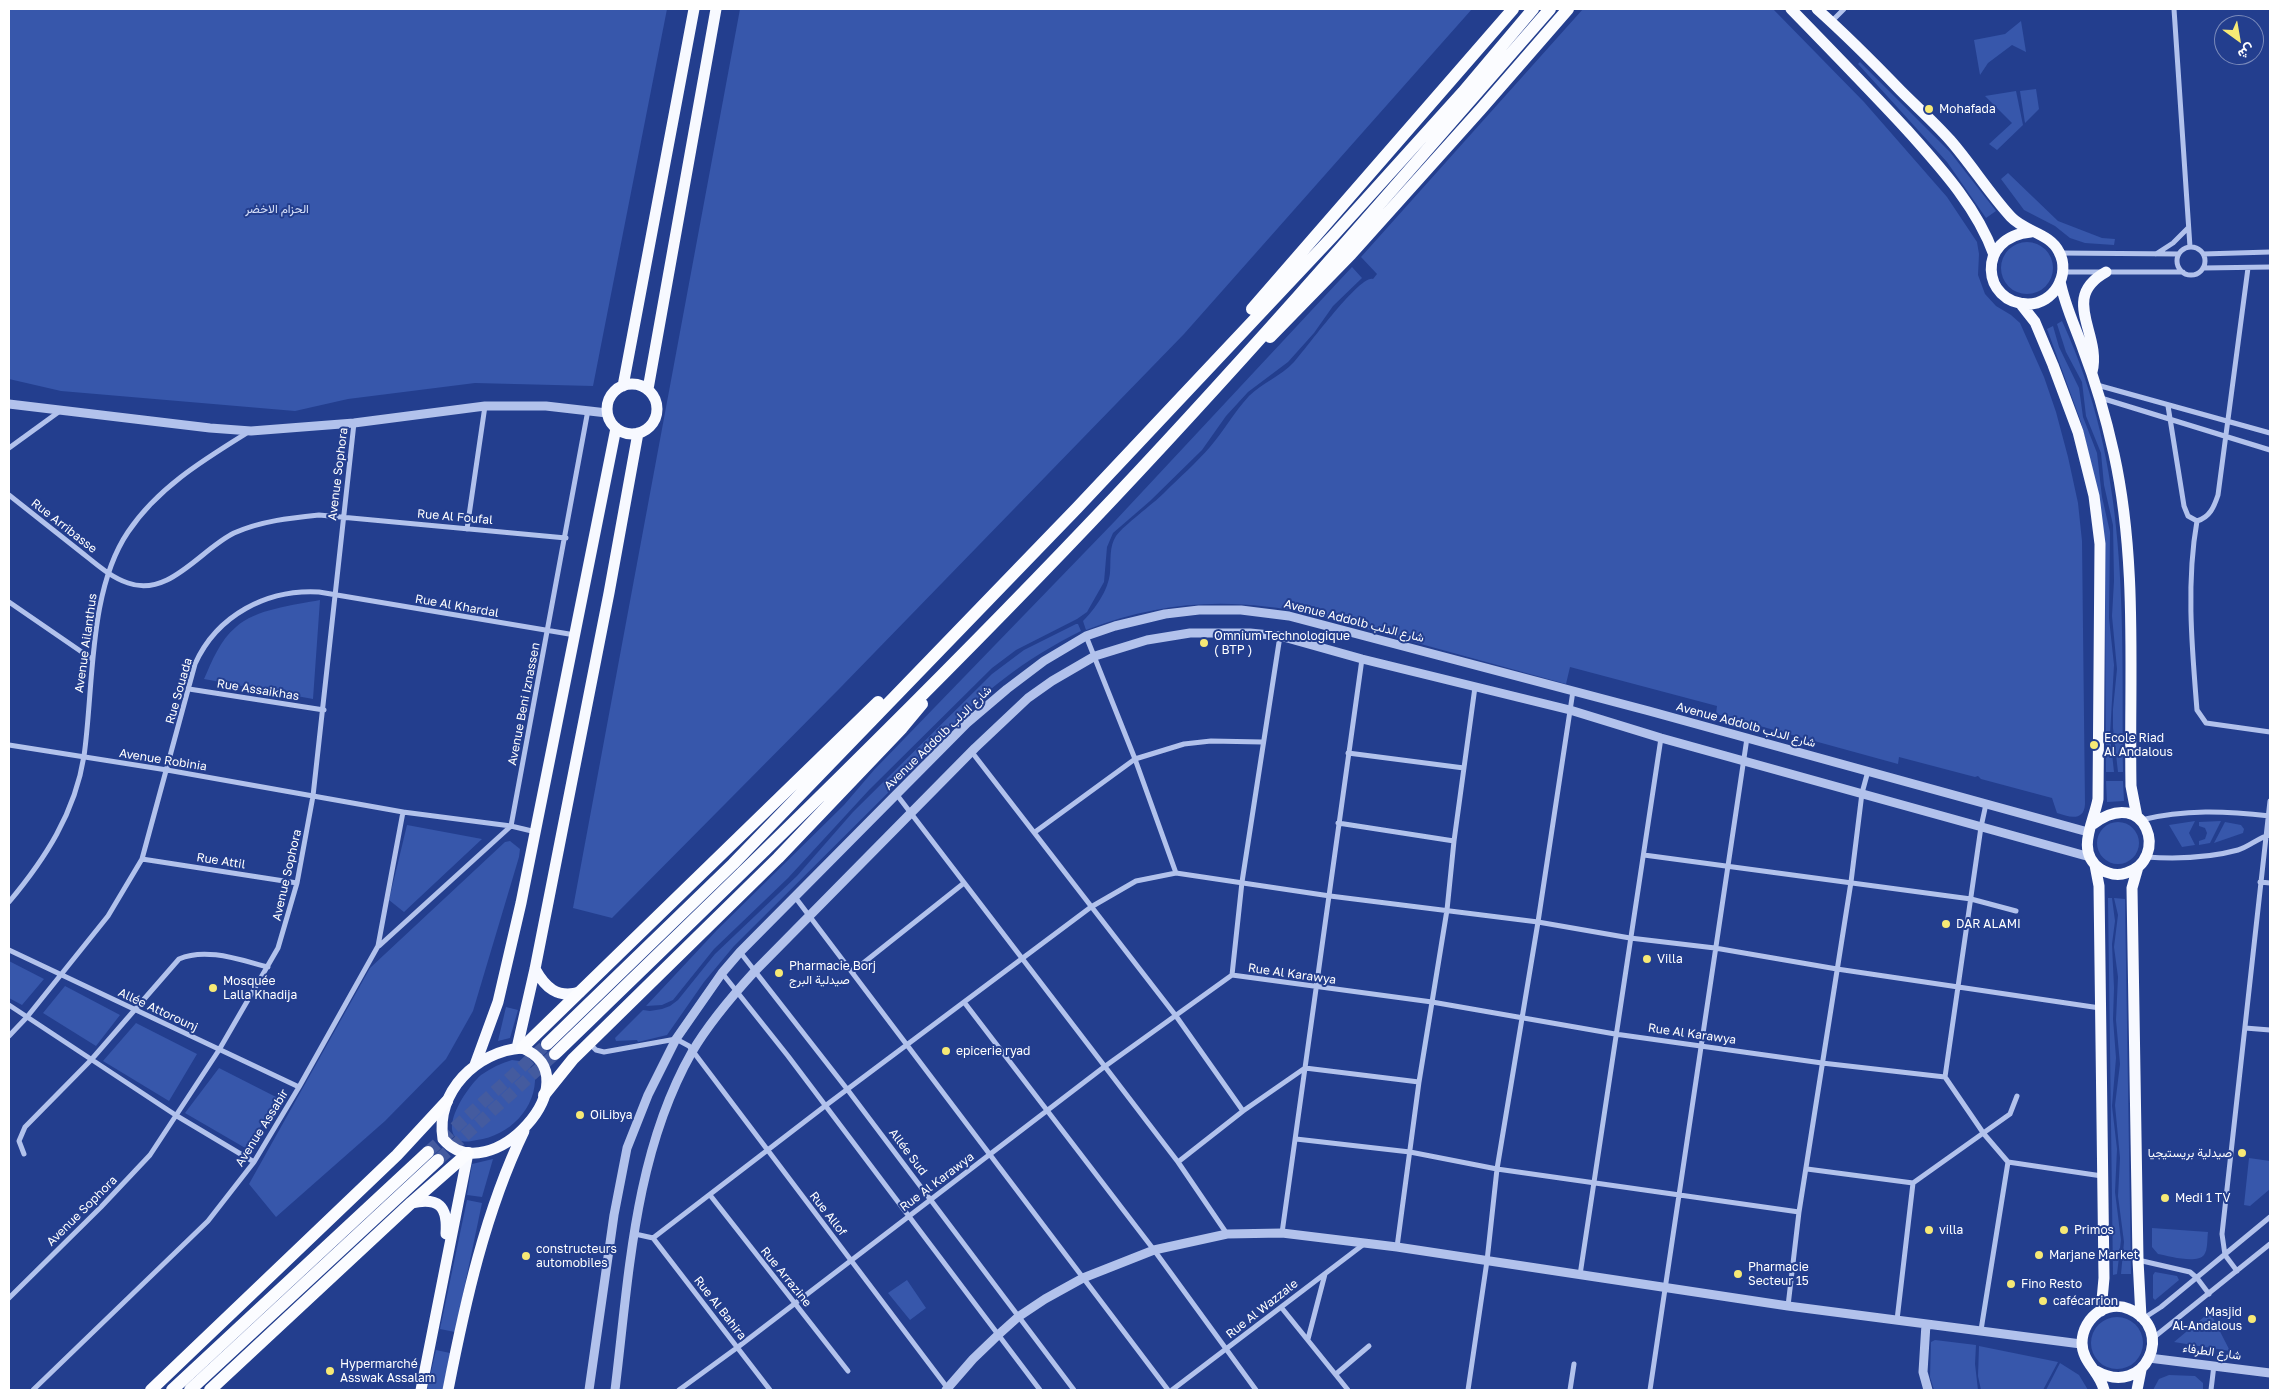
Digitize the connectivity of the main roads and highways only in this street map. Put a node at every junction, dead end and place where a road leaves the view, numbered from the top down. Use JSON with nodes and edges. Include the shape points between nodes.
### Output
{"nodes":[{"id":1,"x":694,"y":9,"type":"edge"},
{"id":2,"x":716,"y":9,"type":"edge"},
{"id":3,"x":1514,"y":9,"type":"edge"},
{"id":4,"x":1533,"y":9,"type":"edge"},
{"id":5,"x":1550,"y":9,"type":"edge"},
{"id":6,"x":1568,"y":9,"type":"edge"},
{"id":7,"x":1791,"y":9,"type":"edge"},
{"id":8,"x":1817,"y":9,"type":"edge"},
{"id":9,"x":2031,"y":232,"type":"junction"},
{"id":10,"x":1994,"y":255,"type":"junction"},
{"id":11,"x":2106,"y":272,"type":"road end"},
{"id":12,"x":2061,"y":277,"type":"junction"},
{"id":13,"x":2020,"y":303,"type":"junction"},
{"id":14,"x":1217,"y":358,"type":"junction"},
{"id":15,"x":1230,"y":371,"type":"junction"},
{"id":16,"x":2094,"y":379,"type":"junction"},
{"id":17,"x":623,"y":386,"type":"junction"},
{"id":18,"x":648,"y":389,"type":"junction"},
{"id":19,"x":616,"y":428,"type":"junction"},
{"id":20,"x":638,"y":433,"type":"junction"},
{"id":21,"x":923,"y":666,"type":"junction"},
{"id":22,"x":935,"y":682,"type":"junction"},
{"id":23,"x":2138,"y":819,"type":"junction"},
{"id":24,"x":2091,"y":828,"type":"junction"},
{"id":25,"x":2092,"y":861,"type":"junction"},
{"id":26,"x":2142,"y":862,"type":"junction"},
{"id":27,"x":535,"y":969,"type":"junction"},
{"id":28,"x":580,"y":992,"type":"junction"},
{"id":29,"x":519,"y":1048,"type":"junction"},
{"id":30,"x":475,"y":1065,"type":"junction"},
{"id":31,"x":544,"y":1095,"type":"junction"},
{"id":32,"x":447,"y":1101,"type":"junction"},
{"id":33,"x":526,"y":1127,"type":"junction"},
{"id":34,"x":468,"y":1153,"type":"junction"},
{"id":35,"x":411,"y":1203,"type":"junction"},
{"id":36,"x":448,"y":1253,"type":"junction"},
{"id":37,"x":2101,"y":1311,"type":"junction"},
{"id":38,"x":2142,"y":1318,"type":"junction"},
{"id":39,"x":2141,"y":1370,"type":"junction"},
{"id":40,"x":2096,"y":1371,"type":"junction"},
{"id":41,"x":151,"y":1390,"type":"edge"},
{"id":42,"x":172,"y":1390,"type":"edge"},
{"id":43,"x":190,"y":1390,"type":"edge"},
{"id":44,"x":210,"y":1390,"type":"edge"},
{"id":45,"x":421,"y":1390,"type":"edge"},
{"id":46,"x":448,"y":1390,"type":"edge"},
{"id":47,"x":2104,"y":1390,"type":"edge"},
{"id":48,"x":2137,"y":1390,"type":"edge"}],
"edges":[{"from":1,"to":17,"type":"main road"},
{"from":2,"to":18,"type":"main road"},
{"from":3,"to":14,"type":"highway","via":[[1254,307]]},
{"from":4,"to":14,"type":"highway","via":[[1333,236]]},
{"from":5,"to":15,"type":"highway"},
{"from":6,"to":15,"type":"highway","via":[[1351,254],[1282,326]]},
{"from":7,"to":10,"type":"main road","via":[[1849,66],[1944,172],[1973,214]]},
{"from":8,"to":9,"type":"main road","via":[[1948,138],[2011,216]]},
{"from":9,"to":10,"type":"main road","via":[[2008,237]]},
{"from":9,"to":12,"type":"main road","via":[[2051,241],[2060,253]]},
{"from":10,"to":13,"type":"main road","via":[[1991,270],[1995,285],[2006,297]]},
{"from":11,"to":16,"type":"main road","via":[[2088,286],[2082,302],[2094,351]]},
{"from":12,"to":13,"type":"main road","via":[[2051,295],[2044,300]]},
{"from":12,"to":16,"type":"main road","via":[[2066,308]]},
{"from":13,"to":24,"type":"main road","via":[[2038,328],[2078,432],[2098,520],[2098,799]]},
{"from":14,"to":21,"type":"highway"},
{"from":15,"to":22,"type":"highway","via":[[1085,528]]},
{"from":16,"to":23,"type":"main road","via":[[2116,464],[2128,553],[2131,786]]},
{"from":17,"to":18,"type":"main road","via":[[632,384]]},
{"from":17,"to":19,"type":"main road","via":[[610,396],[607,413]]},
{"from":18,"to":20,"type":"main road","via":[[657,411],[651,425]]},
{"from":19,"to":20,"type":"main road"},
{"from":19,"to":30,"type":"main road","via":[[537,832],[498,1002]]},
{"from":20,"to":27,"type":"main road"},
{"from":21,"to":22,"type":"highway","via":[[840,756],[551,1049],[742,873]]},
{"from":21,"to":28,"type":"highway","via":[[891,690]]},
{"from":22,"to":31,"type":"highway","via":[[915,714],[785,851],[589,1043]]},
{"from":23,"to":24,"type":"main road","via":[[2129,813],[2114,812],[2106,814]]},
{"from":23,"to":26,"type":"main road","via":[[2145,826],[2150,842]]},
{"from":24,"to":25,"type":"main road","via":[[2087,849]]},
{"from":25,"to":26,"type":"main road","via":[[2101,870],[2116,875],[2132,871]]},
{"from":25,"to":37,"type":"main road","via":[[2099,886],[2104,1278]]},
{"from":26,"to":38,"type":"main road","via":[[2132,888],[2138,1260]]},
{"from":27,"to":28,"type":"main road","via":[[546,986],[556,992],[568,995]]},
{"from":27,"to":29,"type":"main road"},
{"from":28,"to":29,"type":"highway"},
{"from":29,"to":30,"type":"main road","via":[[496,1053]]},
{"from":29,"to":31,"type":"main road","via":[[536,1055],[545,1070]]},
{"from":30,"to":32,"type":"main road","via":[[462,1077]]},
{"from":31,"to":33,"type":"main road"},
{"from":32,"to":34,"type":"main road","via":[[442,1116],[443,1139],[449,1147]]},
{"from":32,"to":41,"type":"highway","via":[[402,1150]]},
{"from":33,"to":34,"type":"main road","via":[[496,1147]]},
{"from":33,"to":46,"type":"main road","via":[[495,1203],[465,1304]]},
{"from":34,"to":35,"type":"highway"},
{"from":34,"to":36,"type":"main road"},
{"from":35,"to":36,"type":"main road","via":[[432,1201],[443,1209]]},
{"from":35,"to":44,"type":"highway"},
{"from":36,"to":45,"type":"main road"},
{"from":37,"to":38,"type":"main road","via":[[2109,1307],[2127,1308]]},
{"from":37,"to":40,"type":"main road","via":[[2086,1324],[2082,1344],[2084,1354]]},
{"from":38,"to":39,"type":"main road","via":[[2152,1339],[2149,1358]]},
{"from":39,"to":40,"type":"main road","via":[[2119,1378]]},
{"from":39,"to":48,"type":"main road"},
{"from":40,"to":47,"type":"main road"},
{"from":42,"to":43,"type":"highway","via":[[433,1156]]}]}
